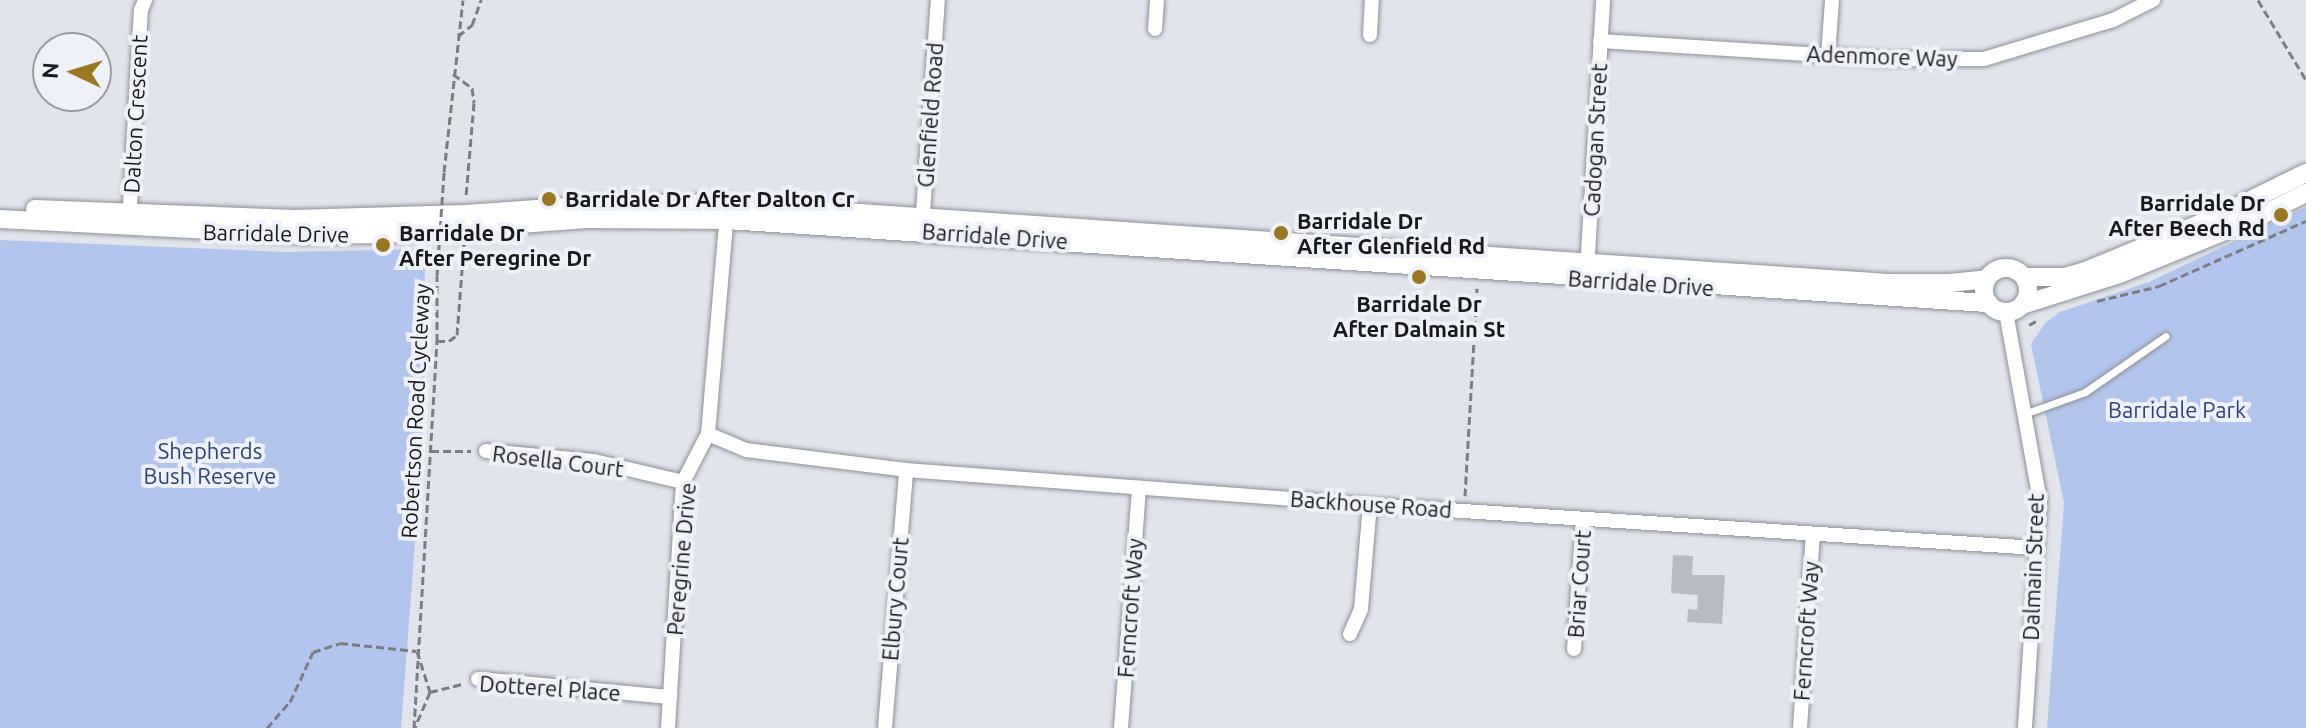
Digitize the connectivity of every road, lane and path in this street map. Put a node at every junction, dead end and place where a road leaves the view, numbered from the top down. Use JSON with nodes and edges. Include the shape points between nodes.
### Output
{"nodes":[{"id":1,"x":145,"y":0,"type":"edge"},
{"id":2,"x":463,"y":0,"type":"edge"},
{"id":3,"x":481,"y":0,"type":"edge"},
{"id":4,"x":938,"y":0,"type":"edge"},
{"id":5,"x":1157,"y":0,"type":"edge"},
{"id":6,"x":1372,"y":0,"type":"edge"},
{"id":7,"x":1603,"y":0,"type":"edge"},
{"id":8,"x":1832,"y":0,"type":"edge"},
{"id":9,"x":2153,"y":0,"type":"edge"},
{"id":10,"x":2258,"y":0,"type":"edge"},
{"id":11,"x":2129,"y":5,"type":"edge"},
{"id":12,"x":1155,"y":29,"type":"dead end"},
{"id":13,"x":1370,"y":35,"type":"dead end"},
{"id":14,"x":458,"y":36,"type":"junction"},
{"id":15,"x":1600,"y":41,"type":"junction"},
{"id":16,"x":1828,"y":55,"type":"junction"},
{"id":17,"x":453,"y":74,"type":"junction"},
{"id":18,"x":2306,"y":80,"type":"edge"},
{"id":19,"x":2306,"y":173,"type":"edge"},
{"id":20,"x":2306,"y":193,"type":"edge"},
{"id":21,"x":466,"y":203,"type":"dead end"},
{"id":22,"x":0,"y":206,"type":"edge"},
{"id":23,"x":727,"y":212,"type":"junction"},
{"id":24,"x":0,"y":219,"type":"edge"},
{"id":25,"x":129,"y":221,"type":"junction"},
{"id":26,"x":2306,"y":221,"type":"edge"},
{"id":27,"x":922,"y":223,"type":"junction"},
{"id":28,"x":464,"y":244,"type":"dead end"},
{"id":29,"x":1587,"y":271,"type":"junction"},
{"id":30,"x":1477,"y":272,"type":"junction"},
{"id":31,"x":2024,"y":277,"type":"junction"},
{"id":32,"x":1987,"y":279,"type":"junction"},
{"id":33,"x":1988,"y":303,"type":"junction"},
{"id":34,"x":2089,"y":303,"type":"dead end"},
{"id":35,"x":2014,"y":308,"type":"junction"},
{"id":36,"x":2042,"y":316,"type":"dead end"},
{"id":37,"x":2029,"y":325,"type":"dead end"},
{"id":38,"x":2166,"y":336,"type":"dead end"},
{"id":39,"x":437,"y":341,"type":"junction"},
{"id":40,"x":2022,"y":415,"type":"junction"},
{"id":41,"x":708,"y":434,"type":"junction"},
{"id":42,"x":431,"y":451,"type":"junction"},
{"id":43,"x":486,"y":451,"type":"joint"},
{"id":44,"x":906,"y":470,"type":"junction"},
{"id":45,"x":683,"y":482,"type":"junction"},
{"id":46,"x":1139,"y":488,"type":"junction"},
{"id":47,"x":1370,"y":505,"type":"junction"},
{"id":48,"x":1464,"y":511,"type":"junction"},
{"id":49,"x":1583,"y":519,"type":"junction"},
{"id":50,"x":1813,"y":534,"type":"junction"},
{"id":51,"x":2037,"y":548,"type":"junction"},
{"id":52,"x":1350,"y":634,"type":"dead end"},
{"id":53,"x":1574,"y":649,"type":"dead end"},
{"id":54,"x":417,"y":651,"type":"junction"},
{"id":55,"x":478,"y":679,"type":"joint"},
{"id":56,"x":430,"y":692,"type":"junction"},
{"id":57,"x":670,"y":697,"type":"junction"},
{"id":58,"x":267,"y":728,"type":"edge"},
{"id":59,"x":414,"y":728,"type":"edge"},
{"id":60,"x":668,"y":728,"type":"edge"},
{"id":61,"x":885,"y":728,"type":"edge"},
{"id":62,"x":1121,"y":728,"type":"edge"},
{"id":63,"x":1800,"y":728,"type":"edge"},
{"id":64,"x":2025,"y":728,"type":"edge"}],
"edges":[{"from":1,"to":25,"type":"street","name":"Dalton Crescent"},
{"from":2,"to":14,"type":"path","name":"Robertson Road Cycleway"},
{"from":3,"to":14,"type":"path","via":[[472,25]]},
{"from":4,"to":27,"type":"street","name":"Glenfield Road"},
{"from":5,"to":12,"type":"street"},
{"from":6,"to":13,"type":"street"},
{"from":7,"to":15,"type":"street","name":"Cadogan Street"},
{"from":8,"to":16,"type":"street"},
{"from":9,"to":11,"type":"street","name":"Adenmore Way"},
{"from":10,"to":18,"type":"path"},
{"from":11,"to":16,"type":"street","name":"Adenmore Way","via":[[2113,20],[1984,59]]},
{"from":14,"to":17,"type":"path","name":"Robertson Road Cycleway"},
{"from":15,"to":16,"type":"street","name":"Adenmore Way"},
{"from":15,"to":29,"type":"street","name":"Cadogan Street"},
{"from":17,"to":21,"type":"path","via":[[472,88],[474,103]]},
{"from":17,"to":39,"type":"path","name":"Robertson Road Cycleway","bridge":true},
{"from":19,"to":31,"type":"street","via":[[2083,272]]},
{"from":20,"to":35,"type":"street","via":[[2122,273]]},
{"from":22,"to":25,"type":"street","name":"Barridale Drive"},
{"from":23,"to":25,"type":"street","name":"Barridale Drive","via":[[371,234],[263,235]]},
{"from":23,"to":27,"type":"street","name":"Barridale Drive"},
{"from":23,"to":41,"type":"street","name":"Peregrine Drive"},
{"from":24,"to":25,"type":"street","name":"Barridale Drive"},
{"from":26,"to":34,"type":"path","via":[[2159,286]]},
{"from":27,"to":29,"type":"street","name":"Barridale Drive"},
{"from":27,"to":30,"type":"street","name":"Barridale Drive"},
{"from":28,"to":39,"type":"path","via":[[457,335]]},
{"from":29,"to":30,"type":"street","name":"Barridale Drive"},
{"from":29,"to":32,"type":"street","name":"Barridale Drive","via":[[1896,283]]},
{"from":29,"to":33,"type":"street","name":"Barridale Drive"},
{"from":30,"to":48,"type":"path"},
{"from":31,"to":32,"type":"street","via":[[2002,268]]},
{"from":31,"to":35,"type":"street","via":[[2028,291]]},
{"from":32,"to":33,"type":"street"},
{"from":33,"to":35,"type":"street"},
{"from":35,"to":40,"type":"street","name":"Dalmain Street"},
{"from":36,"to":37,"type":"path"},
{"from":38,"to":40,"type":"lane","via":[[2085,392]]},
{"from":39,"to":42,"type":"path","name":"Robertson Road Cycleway"},
{"from":40,"to":51,"type":"street","name":"Dalmain Street","via":[[2040,501]]},
{"from":41,"to":44,"type":"street","name":"Backhouse Road","via":[[746,450]]},
{"from":41,"to":45,"type":"street","name":"Peregrine Drive"},
{"from":42,"to":43,"type":"path","name":"Rosella Court"},
{"from":42,"to":54,"type":"path","name":"Robertson Road Cycleway"},
{"from":43,"to":45,"type":"street","name":"Rosella Court","via":[[594,461]]},
{"from":44,"to":46,"type":"street","name":"Backhouse Road"},
{"from":44,"to":61,"type":"street","name":"Elbury Court"},
{"from":45,"to":57,"type":"street","name":"Peregrine Drive"},
{"from":46,"to":47,"type":"street","name":"Backhouse Road"},
{"from":46,"to":62,"type":"street","name":"Ferncroft Way"},
{"from":47,"to":48,"type":"street","name":"Backhouse Road"},
{"from":47,"to":52,"type":"street","via":[[1361,609]]},
{"from":48,"to":49,"type":"street","name":"Backhouse Road"},
{"from":49,"to":50,"type":"street","name":"Backhouse Road"},
{"from":49,"to":53,"type":"street","name":"Briar Court"},
{"from":50,"to":51,"type":"street","name":"Backhouse Road"},
{"from":50,"to":63,"type":"street","name":"Ferncroft Way"},
{"from":51,"to":64,"type":"street","name":"Dalmain Street"},
{"from":54,"to":56,"type":"path"},
{"from":54,"to":58,"type":"path","via":[[340,643],[313,652],[290,702]]},
{"from":54,"to":59,"type":"path","name":"Robertson Road Cycleway"},
{"from":55,"to":56,"type":"path","name":"Dotterel Place"},
{"from":55,"to":57,"type":"street","name":"Dotterel Place"},
{"from":56,"to":59,"type":"path"},
{"from":57,"to":60,"type":"street","name":"Peregrine Drive"}]}
